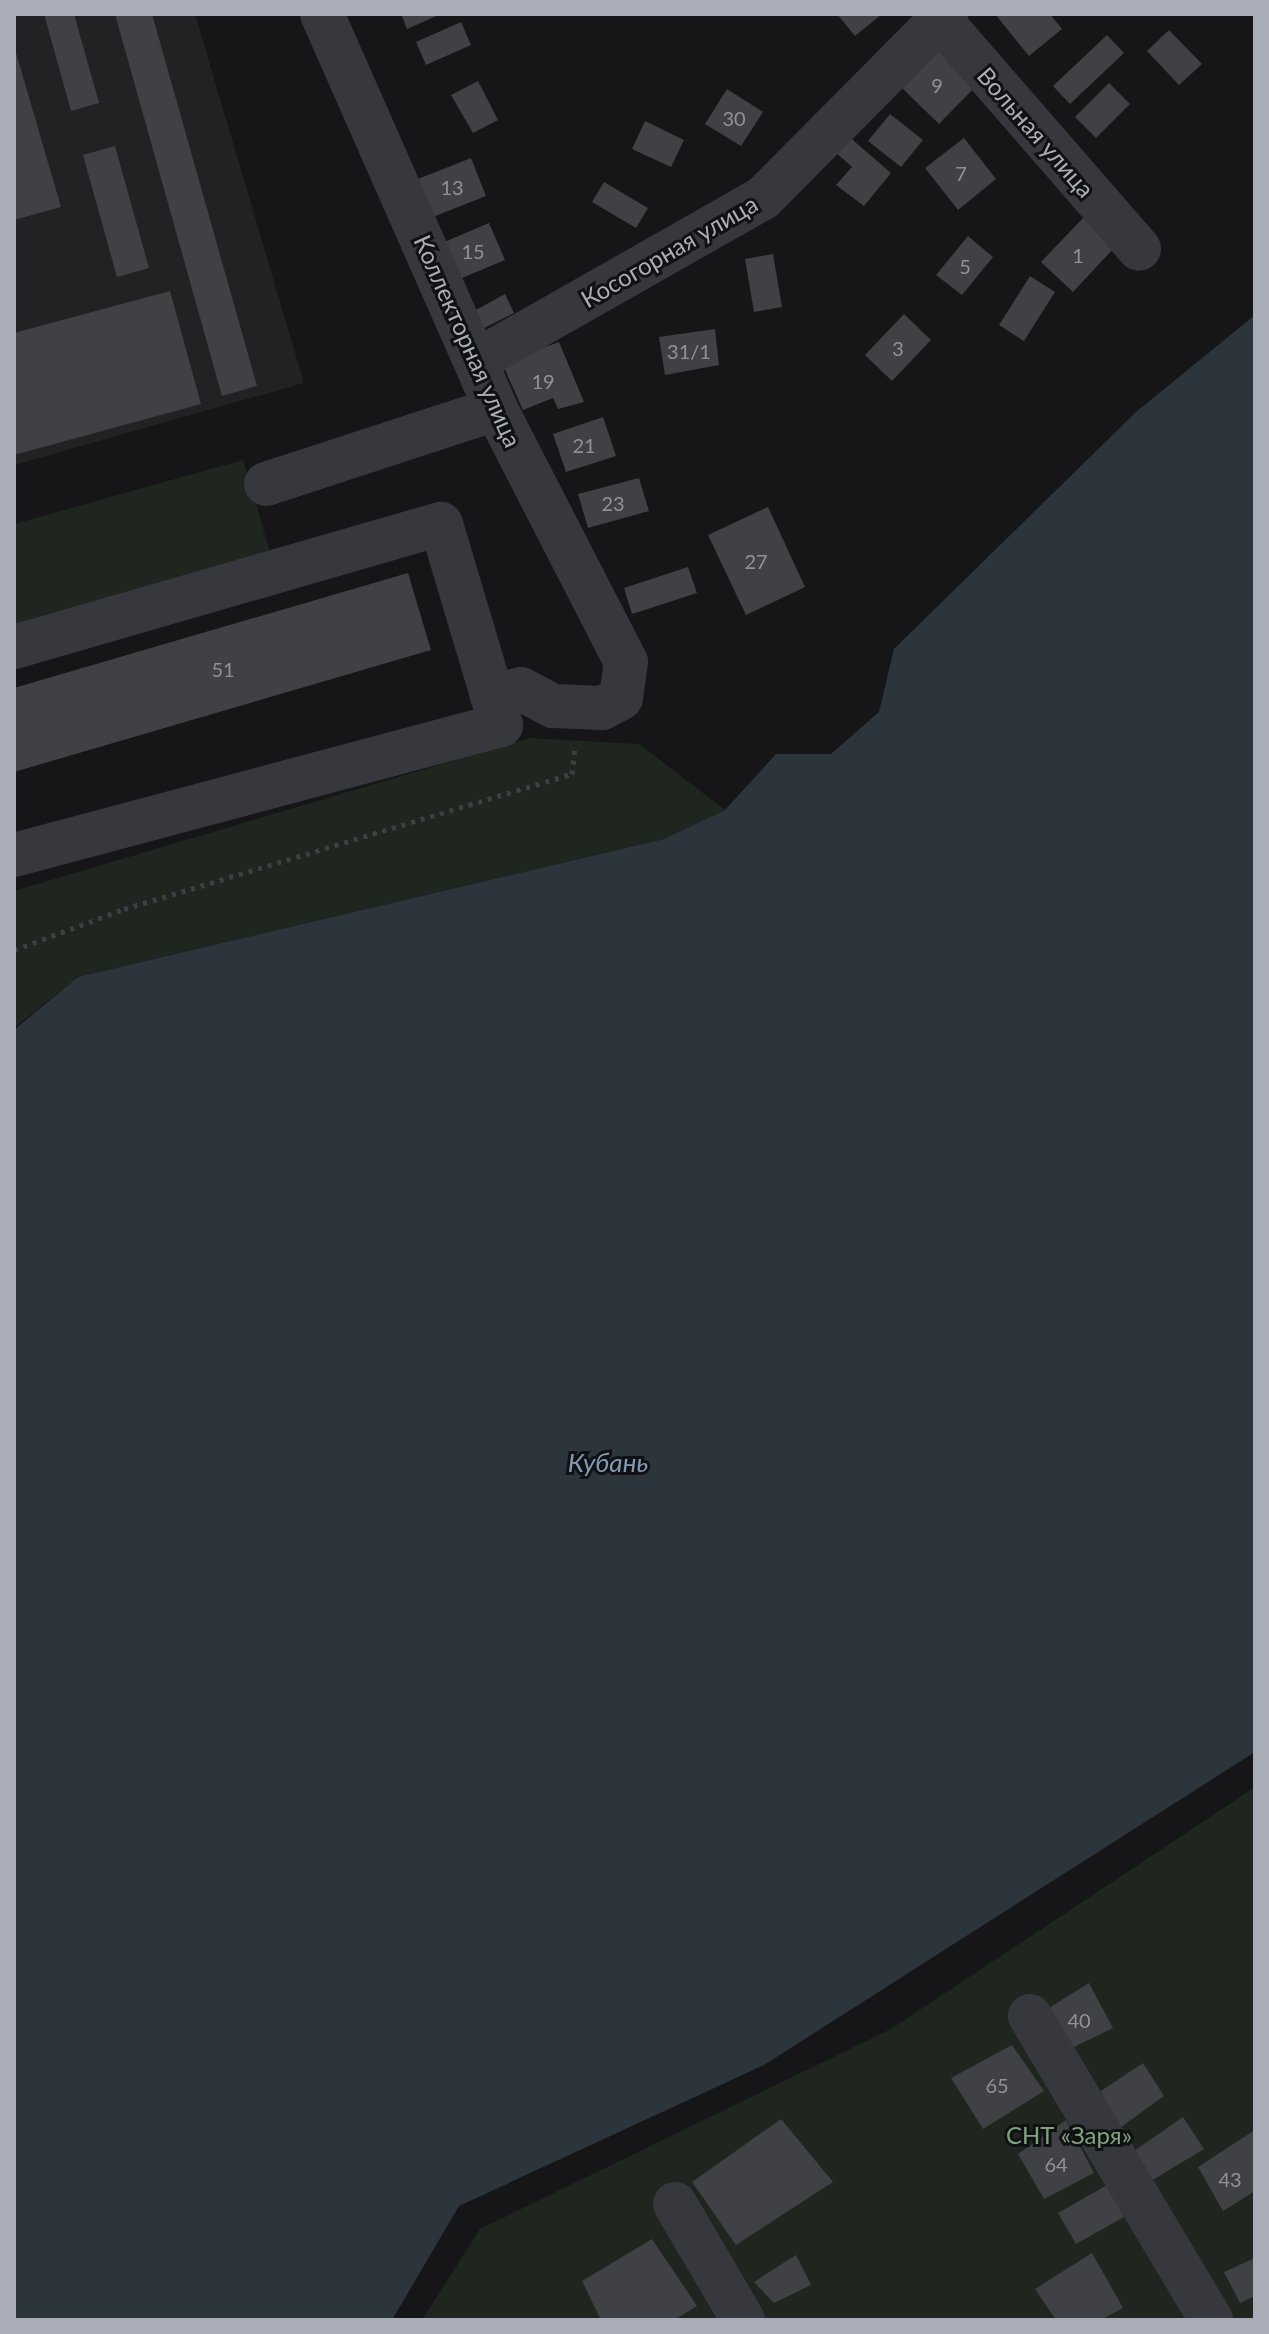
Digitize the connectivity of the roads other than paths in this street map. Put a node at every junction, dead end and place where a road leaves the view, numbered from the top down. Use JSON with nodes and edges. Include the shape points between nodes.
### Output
{"nodes":[{"id":1,"x":322,"y":14,"type":"edge"},
{"id":2,"x":940,"y":16,"type":"edge"},
{"id":3,"x":1139,"y":249,"type":"dead end"},
{"id":4,"x":476,"y":361,"type":"junction"},
{"id":5,"x":496,"y":409,"type":"junction"},
{"id":6,"x":266,"y":484,"type":"dead end"},
{"id":7,"x":14,"y":647,"type":"edge"},
{"id":8,"x":492,"y":696,"type":"junction"},
{"id":9,"x":14,"y":855,"type":"edge"},
{"id":10,"x":1030,"y":2016,"type":"dead end"},
{"id":11,"x":675,"y":2204,"type":"dead end"},
{"id":12,"x":743,"y":2320,"type":"edge"},
{"id":13,"x":1211,"y":2320,"type":"edge"}],
"edges":[{"from":1,"to":4,"type":"street","name":"Коллекторная улица"},
{"from":2,"to":3,"type":"street","name":"Вольная улица"},
{"from":2,"to":4,"type":"street","name":"Косогорная улица","via":[[763,198]]},
{"from":4,"to":5,"type":"street","name":"Коллекторная улица"},
{"from":5,"to":6,"type":"street"},
{"from":5,"to":8,"type":"street","name":"Коллекторная улица","via":[[626,662],[621,698],[581,711],[521,689]]},
{"from":7,"to":8,"type":"street","via":[[441,524]]},
{"from":8,"to":9,"type":"street","via":[[501,725]]},
{"from":10,"to":13,"type":"street"},
{"from":11,"to":12,"type":"street"}]}
